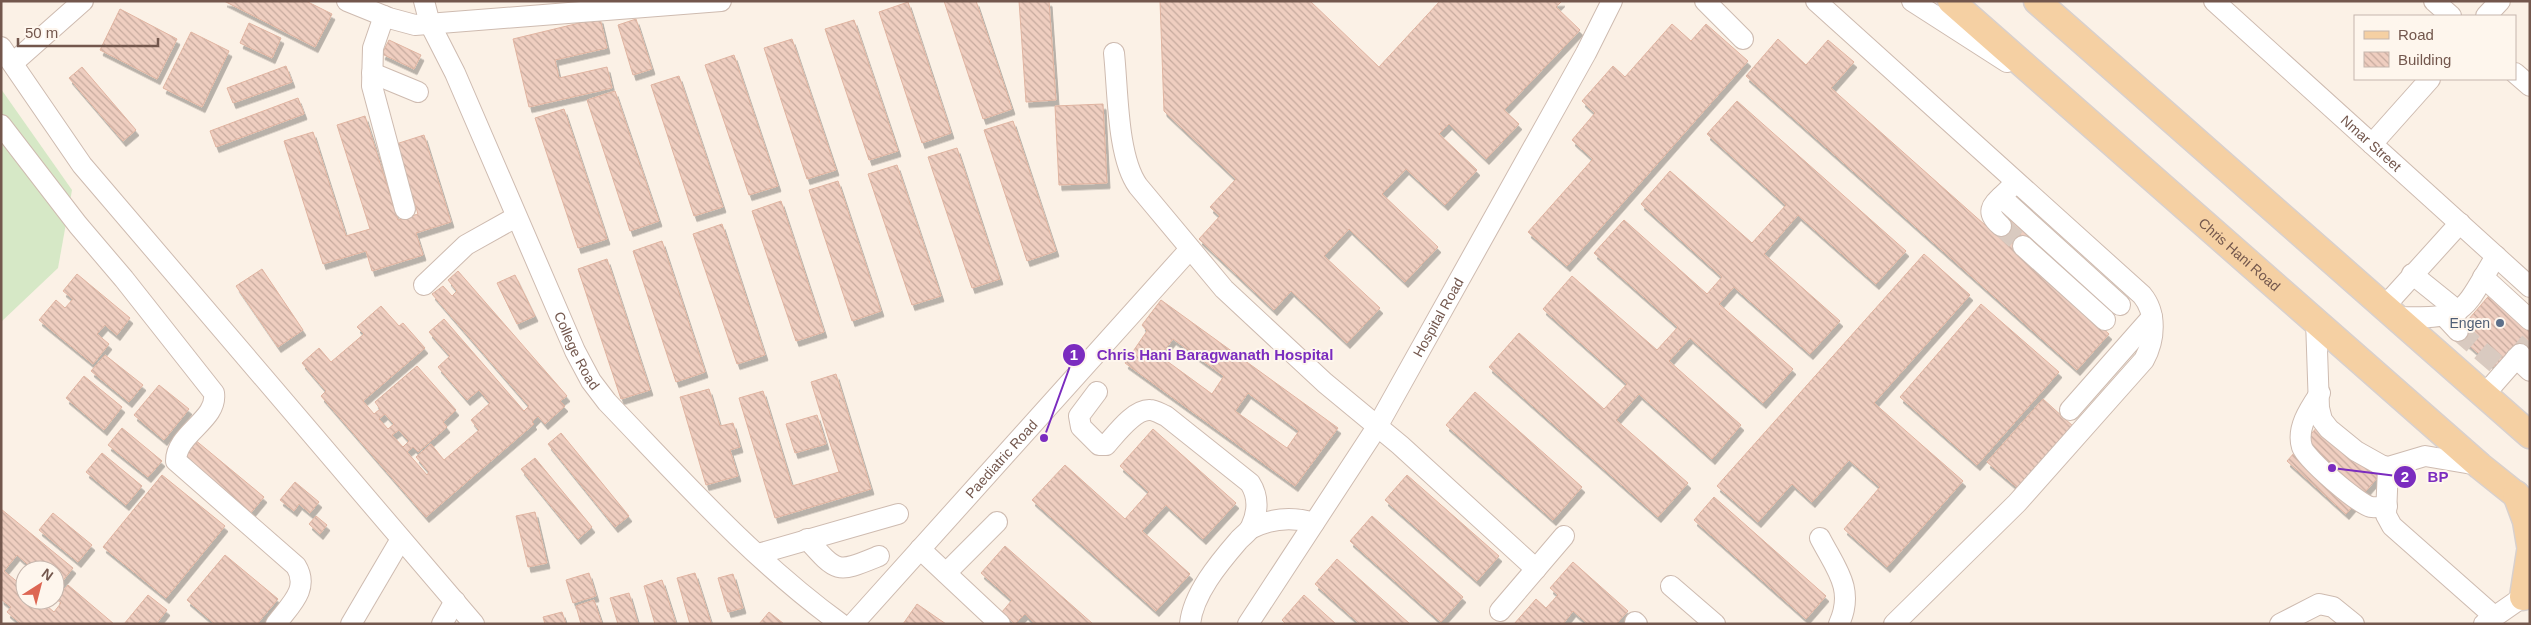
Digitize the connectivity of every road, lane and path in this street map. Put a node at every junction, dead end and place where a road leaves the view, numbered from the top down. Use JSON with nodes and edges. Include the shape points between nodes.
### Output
{"nodes":[{"id":1,"x":83,"y":1,"type":"edge"},
{"id":2,"x":347,"y":1,"type":"edge"},
{"id":3,"x":424,"y":1,"type":"edge"},
{"id":4,"x":721,"y":1,"type":"edge"},
{"id":5,"x":1612,"y":1,"type":"edge"},
{"id":6,"x":1705,"y":1,"type":"edge"},
{"id":7,"x":1816,"y":1,"type":"edge"},
{"id":8,"x":1912,"y":1,"type":"edge"},
{"id":9,"x":1951,"y":1,"type":"edge"},
{"id":10,"x":2037,"y":1,"type":"edge"},
{"id":11,"x":2214,"y":1,"type":"edge"},
{"id":12,"x":2434,"y":1,"type":"edge"},
{"id":13,"x":2500,"y":1,"type":"edge"},
{"id":14,"x":2450,"y":15,"type":"edge"},
{"id":15,"x":2487,"y":15,"type":"edge"},
{"id":16,"x":384,"y":16,"type":"junction"},
{"id":17,"x":430,"y":24,"type":"junction"},
{"id":18,"x":1743,"y":39,"type":"dead end"},
{"id":19,"x":1,"y":47,"type":"edge"},
{"id":20,"x":1114,"y":53,"type":"dead end"},
{"id":21,"x":13,"y":63,"type":"junction"},
{"id":22,"x":372,"y":73,"type":"junction"},
{"id":23,"x":2516,"y":74,"type":"edge"},
{"id":24,"x":2429,"y":80,"type":"edge"},
{"id":25,"x":2530,"y":86,"type":"edge"},
{"id":26,"x":2051,"y":89,"type":"junction"},
{"id":27,"x":418,"y":92,"type":"dead end"},
{"id":28,"x":1,"y":125,"type":"edge"},
{"id":29,"x":2372,"y":144,"type":"junction"},
{"id":30,"x":2016,"y":181,"type":"junction"},
{"id":31,"x":2001,"y":197,"type":"junction"},
{"id":32,"x":405,"y":209,"type":"dead end"},
{"id":33,"x":516,"y":216,"type":"junction"},
{"id":34,"x":2460,"y":223,"type":"junction"},
{"id":35,"x":2001,"y":226,"type":"tunnel mouth"},
{"id":36,"x":2023,"y":246,"type":"tunnel mouth"},
{"id":37,"x":1190,"y":249,"type":"junction"},
{"id":38,"x":2496,"y":256,"type":"junction"},
{"id":39,"x":2412,"y":274,"type":"junction"},
{"id":40,"x":2483,"y":277,"type":"junction"},
{"id":41,"x":424,"y":285,"type":"dead end"},
{"id":42,"x":2530,"y":287,"type":"edge"},
{"id":43,"x":2120,"y":305,"type":"dead end"},
{"id":44,"x":2390,"y":312,"type":"junction"},
{"id":45,"x":2451,"y":314,"type":"junction"},
{"id":46,"x":2152,"y":317,"type":"junction"},
{"id":47,"x":2105,"y":320,"type":"dead end"},
{"id":48,"x":2316,"y":320,"type":"junction"},
{"id":49,"x":2530,"y":320,"type":"edge"},
{"id":50,"x":2458,"y":332,"type":"tunnel mouth"},
{"id":51,"x":2514,"y":365,"type":"tunnel mouth"},
{"id":52,"x":1097,"y":392,"type":"dead end"},
{"id":53,"x":2320,"y":393,"type":"junction"},
{"id":54,"x":2484,"y":395,"type":"junction"},
{"id":55,"x":2070,"y":410,"type":"dead end"},
{"id":56,"x":1377,"y":426,"type":"junction"},
{"id":57,"x":2530,"y":435,"type":"edge"},
{"id":58,"x":2480,"y":466,"type":"junction"},
{"id":59,"x":2388,"y":467,"type":"junction"},
{"id":60,"x":2523,"y":500,"type":"edge"},
{"id":61,"x":2387,"y":506,"type":"junction"},
{"id":62,"x":898,"y":514,"type":"dead end"},
{"id":63,"x":997,"y":522,"type":"dead end"},
{"id":64,"x":1314,"y":523,"type":"junction"},
{"id":65,"x":1250,"y":529,"type":"junction"},
{"id":66,"x":1564,"y":536,"type":"dead end"},
{"id":67,"x":400,"y":538,"type":"junction"},
{"id":68,"x":1820,"y":538,"type":"dead end"},
{"id":69,"x":807,"y":539,"type":"junction"},
{"id":70,"x":2530,"y":545,"type":"edge"},
{"id":71,"x":920,"y":549,"type":"junction"},
{"id":72,"x":2530,"y":552,"type":"edge"},
{"id":73,"x":758,"y":554,"type":"junction"},
{"id":74,"x":880,"y":556,"type":"dead end"},
{"id":75,"x":1536,"y":569,"type":"junction"},
{"id":76,"x":946,"y":573,"type":"junction"},
{"id":77,"x":1671,"y":586,"type":"dead end"},
{"id":78,"x":2526,"y":595,"type":"edge"},
{"id":79,"x":455,"y":601,"type":"junction"},
{"id":80,"x":1500,"y":611,"type":"dead end"},
{"id":81,"x":2489,"y":620,"type":"edge"},
{"id":82,"x":276,"y":624,"type":"edge"},
{"id":83,"x":351,"y":624,"type":"edge"},
{"id":84,"x":442,"y":624,"type":"edge"},
{"id":85,"x":474,"y":624,"type":"edge"},
{"id":86,"x":841,"y":624,"type":"edge"},
{"id":87,"x":853,"y":624,"type":"edge"},
{"id":88,"x":1000,"y":624,"type":"edge"},
{"id":89,"x":1190,"y":624,"type":"edge"},
{"id":90,"x":1248,"y":624,"type":"edge"},
{"id":91,"x":1715,"y":624,"type":"edge"},
{"id":92,"x":1839,"y":624,"type":"edge"},
{"id":93,"x":1894,"y":624,"type":"edge"},
{"id":94,"x":2280,"y":624,"type":"edge"},
{"id":95,"x":2354,"y":624,"type":"edge"}],
"edges":[{"from":1,"to":21,"type":"street"},
{"from":2,"to":16,"type":"street"},
{"from":3,"to":17,"type":"street","name":"College Road"},
{"from":4,"to":17,"type":"street"},
{"from":5,"to":56,"type":"street","name":"Hospital Road","via":[[1586,54]]},
{"from":6,"to":18,"type":"street"},
{"from":7,"to":30,"type":"street"},
{"from":8,"to":26,"type":"street"},
{"from":9,"to":26,"type":"main road","name":"Chris Hani Road"},
{"from":10,"to":44,"type":"main road"},
{"from":11,"to":29,"type":"street","name":"Nmar Street"},
{"from":12,"to":14,"type":"street"},
{"from":13,"to":15,"type":"street"},
{"from":16,"to":17,"type":"street","via":[[415,25]]},
{"from":16,"to":22,"type":"street","via":[[373,48]]},
{"from":17,"to":33,"type":"street","name":"College Road","via":[[455,72]]},
{"from":19,"to":21,"type":"street"},
{"from":20,"to":37,"type":"street","via":[[1123,148],[1131,177]]},
{"from":21,"to":67,"type":"street","via":[[82,165]]},
{"from":22,"to":27,"type":"street"},
{"from":22,"to":32,"type":"street","via":[[372,86]]},
{"from":23,"to":25,"type":"street"},
{"from":24,"to":29,"type":"street"},
{"from":26,"to":48,"type":"main road","name":"Chris Hani Road"},
{"from":28,"to":82,"type":"street","via":[[214,392],[213,407],[182,444],[176,461],[296,566],[302,581],[300,593]]},
{"from":29,"to":34,"type":"street","name":"Nmar Street"},
{"from":30,"to":31,"type":"street"},
{"from":30,"to":46,"type":"street","via":[[2142,295]]},
{"from":31,"to":35,"type":"street","via":[[1990,213]]},
{"from":31,"to":43,"type":"street"},
{"from":33,"to":41,"type":"street","via":[[466,245]]},
{"from":33,"to":73,"type":"street","name":"College Road","via":[[575,352],[591,381],[607,402]]},
{"from":34,"to":38,"type":"street","name":"Nmar Street"},
{"from":34,"to":39,"type":"street"},
{"from":36,"to":47,"type":"street"},
{"from":37,"to":56,"type":"street","via":[[1224,289],[1325,384]]},
{"from":37,"to":71,"type":"street","name":"Paediatric Road"},
{"from":38,"to":40,"type":"street"},
{"from":38,"to":42,"type":"street","name":"Nmar Street"},
{"from":39,"to":44,"type":"street"},
{"from":39,"to":45,"type":"street"},
{"from":40,"to":45,"type":"street","via":[[2472,298]]},
{"from":40,"to":49,"type":"street"},
{"from":44,"to":45,"type":"street"},
{"from":44,"to":54,"type":"main road"},
{"from":45,"to":50,"type":"street"},
{"from":46,"to":55,"type":"street"},
{"from":46,"to":93,"type":"street","via":[[2152,336],[2144,360],[2017,504]]},
{"from":48,"to":53,"type":"street"},
{"from":48,"to":58,"type":"main road","name":"Chris Hani Road"},
{"from":51,"to":54,"type":"street"},
{"from":52,"to":65,"type":"street","via":[[1080,416],[1081,426],[1099,445],[1106,445],[1142,412],[1151,410],[1166,416],[1250,484],[1257,499]]},
{"from":53,"to":59,"type":"street","via":[[2322,420],[2329,429],[2367,459]]},
{"from":53,"to":61,"type":"street","via":[[2302,428],[2302,447],[2351,496],[2372,507]]},
{"from":54,"to":57,"type":"main road"},
{"from":56,"to":64,"type":"street","name":"Hospital Road"},
{"from":56,"to":75,"type":"street"},
{"from":58,"to":59,"type":"street","via":[[2425,456]]},
{"from":58,"to":60,"type":"main road","name":"Chris Hani Road"},
{"from":59,"to":61,"type":"street"},
{"from":60,"to":70,"type":"main road"},
{"from":61,"to":81,"type":"street","via":[[2386,515],[2392,526]]},
{"from":62,"to":69,"type":"street"},
{"from":63,"to":76,"type":"street"},
{"from":64,"to":65,"type":"street","via":[[1281,518]]},
{"from":64,"to":90,"type":"street","name":"Hospital Road"},
{"from":65,"to":89,"type":"street","via":[[1238,540],[1199,596]]},
{"from":66,"to":75,"type":"street"},
{"from":67,"to":79,"type":"street"},
{"from":67,"to":83,"type":"street"},
{"from":68,"to":92,"type":"street","via":[[1844,585],[1847,600]]},
{"from":69,"to":73,"type":"street"},
{"from":69,"to":74,"type":"street","via":[[838,568],[849,568]]},
{"from":71,"to":76,"type":"street"},
{"from":71,"to":87,"type":"street","name":"Paediatric Road"},
{"from":72,"to":78,"type":"main road"},
{"from":73,"to":86,"type":"street","name":"College Road","via":[[810,602]]},
{"from":75,"to":80,"type":"street"},
{"from":76,"to":88,"type":"street"},
{"from":77,"to":91,"type":"street"},
{"from":78,"to":81,"type":"street"},
{"from":79,"to":84,"type":"street"},
{"from":79,"to":85,"type":"street"},
{"from":94,"to":95,"type":"street","via":[[2319,604],[2333,607]]}]}
